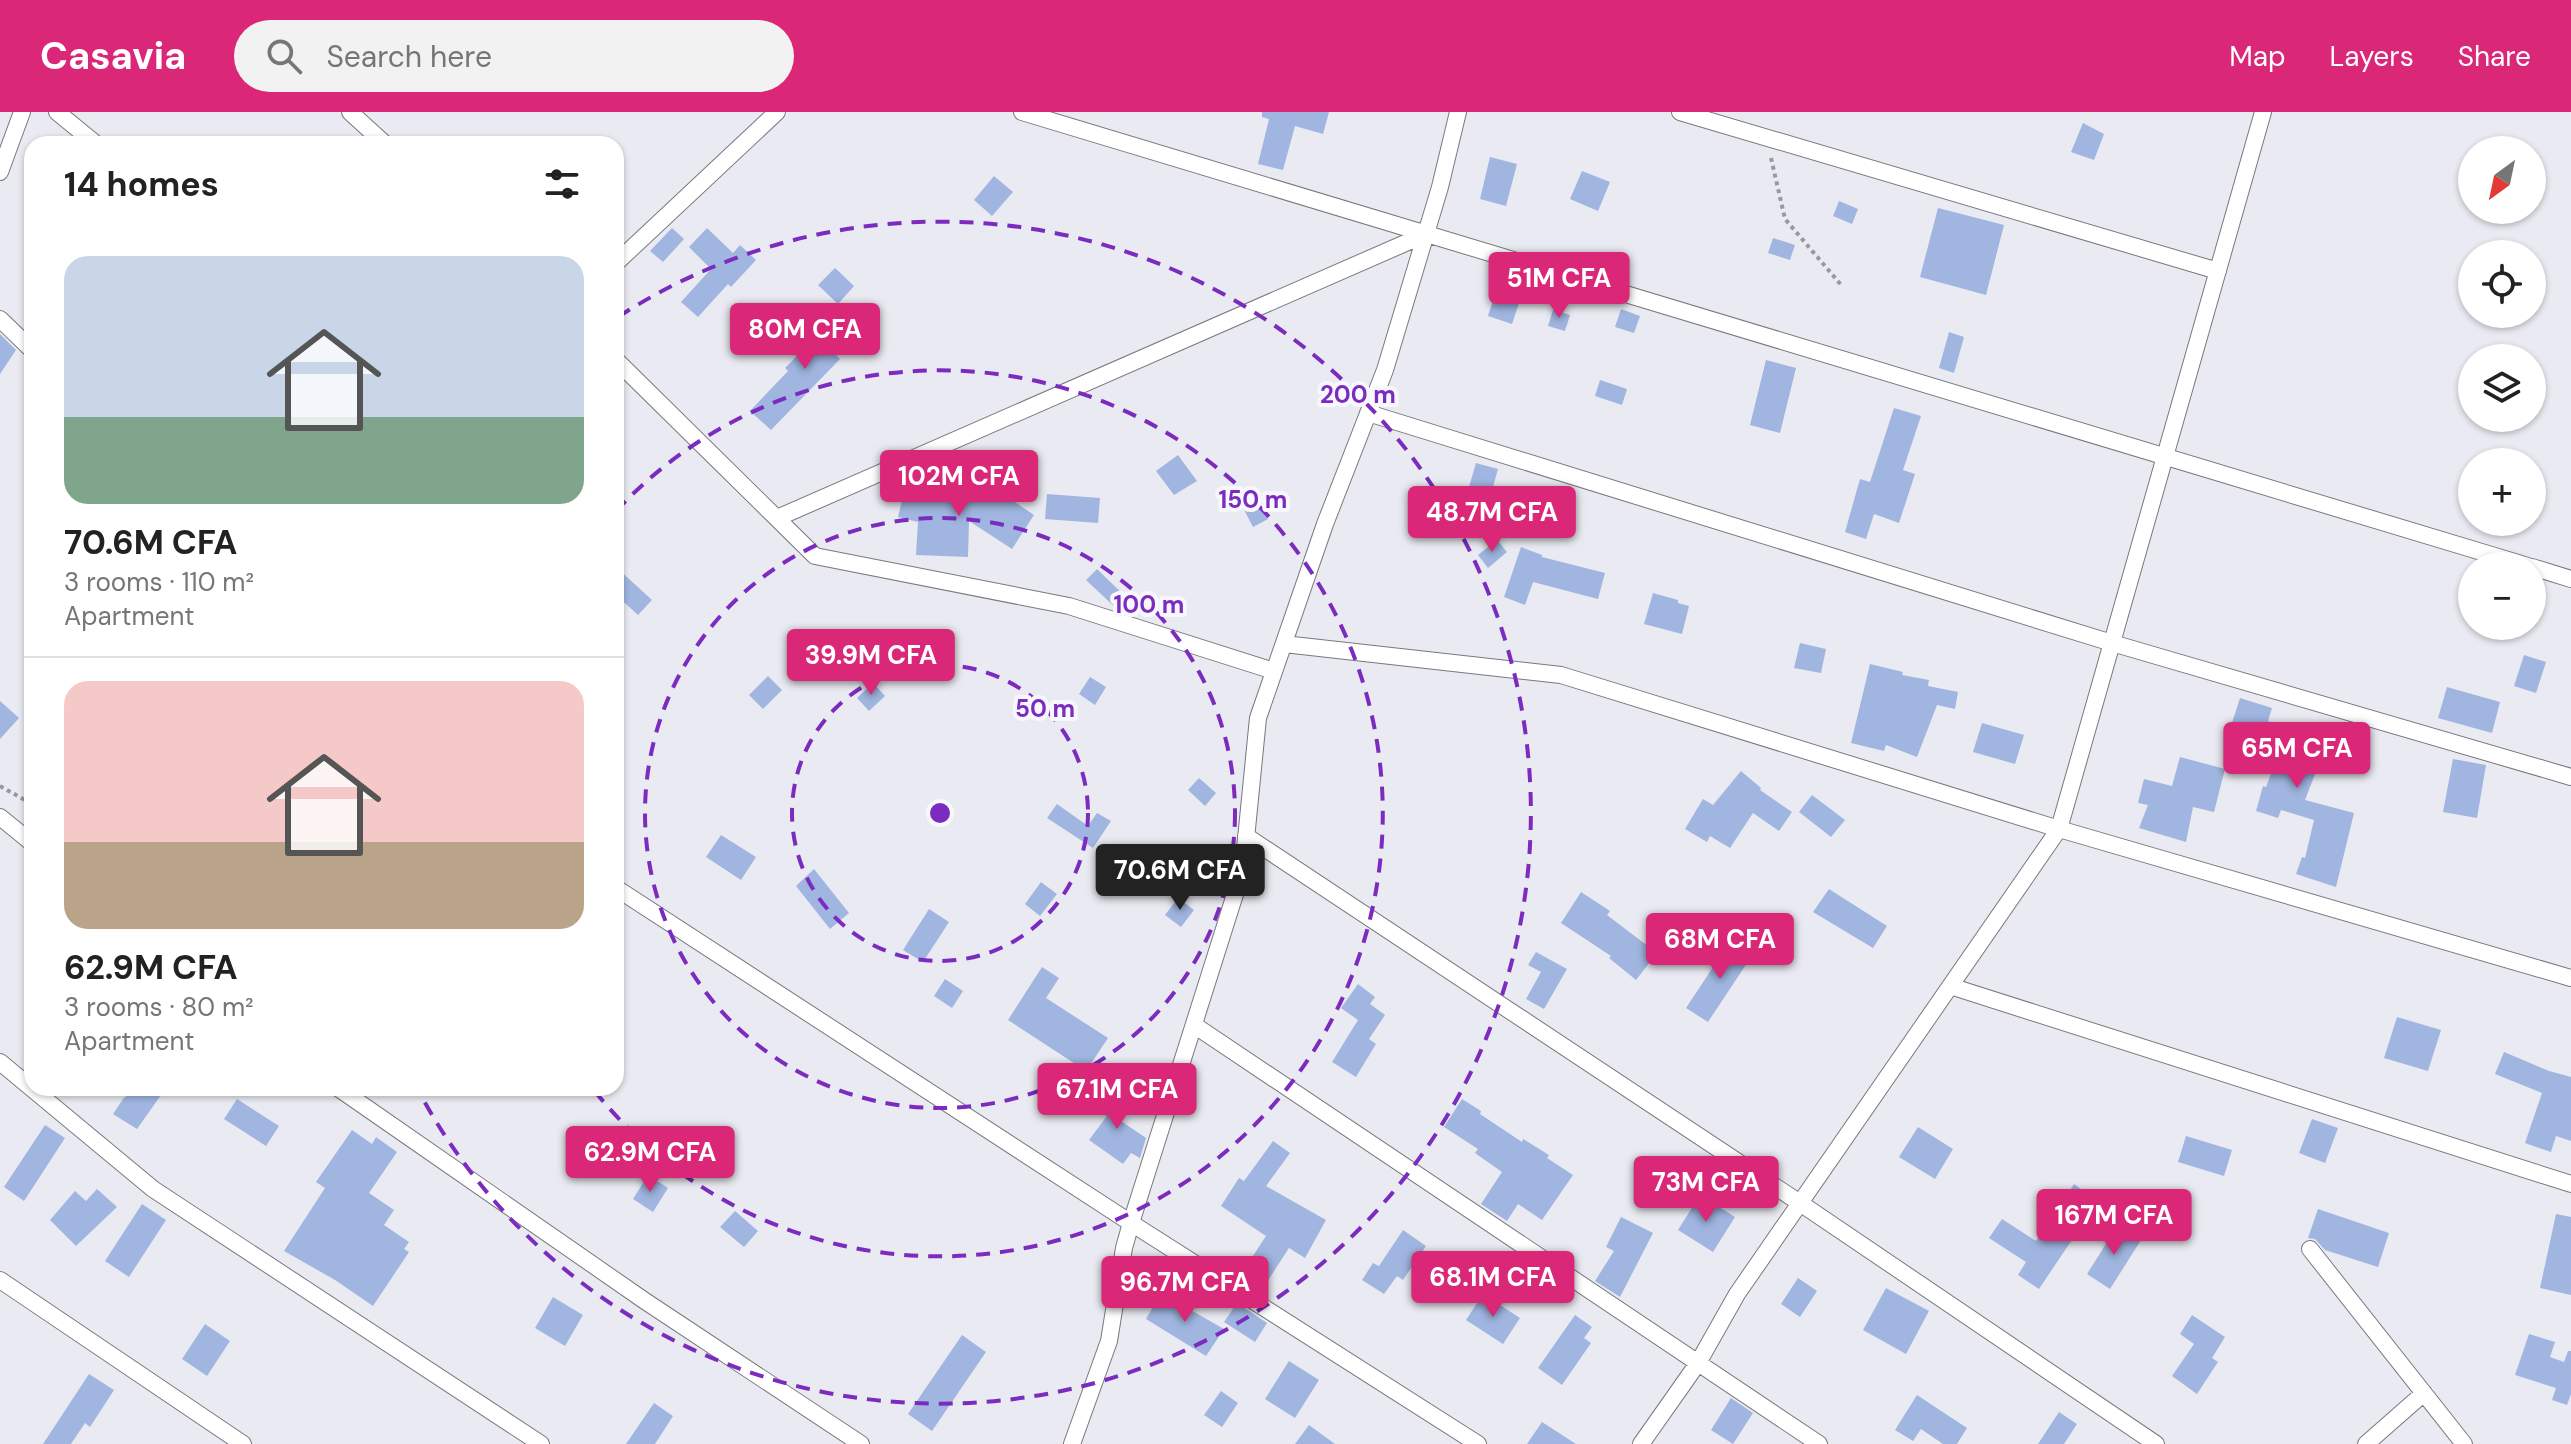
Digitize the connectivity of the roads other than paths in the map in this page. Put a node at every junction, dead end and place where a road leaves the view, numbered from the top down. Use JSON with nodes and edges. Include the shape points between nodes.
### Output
{"nodes":[{"id":1,"x":22,"y":112,"type":"edge"},
{"id":2,"x":57,"y":112,"type":"edge"},
{"id":3,"x":350,"y":112,"type":"edge"},
{"id":4,"x":777,"y":112,"type":"edge"},
{"id":5,"x":1022,"y":112,"type":"edge"},
{"id":6,"x":1458,"y":112,"type":"edge"},
{"id":7,"x":1680,"y":112,"type":"edge"},
{"id":8,"x":2263,"y":112,"type":"edge"},
{"id":9,"x":86,"y":136,"type":"edge"},
{"id":10,"x":376,"y":136,"type":"edge"},
{"id":11,"x":0,"y":172,"type":"edge"},
{"id":12,"x":1426,"y":234,"type":"junction"},
{"id":13,"x":624,"y":255,"type":"edge"},
{"id":14,"x":2218,"y":271,"type":"junction"},
{"id":15,"x":0,"y":319,"type":"edge"},
{"id":16,"x":24,"y":342,"type":"edge"},
{"id":17,"x":624,"y":368,"type":"edge"},
{"id":18,"x":1368,"y":413,"type":"junction"},
{"id":19,"x":2165,"y":457,"type":"junction"},
{"id":20,"x":777,"y":518,"type":"junction"},
{"id":21,"x":2480,"y":552,"type":"edge"},
{"id":22,"x":2546,"y":572,"type":"edge"},
{"id":23,"x":2571,"y":579,"type":"edge"},
{"id":24,"x":2112,"y":643,"type":"junction"},
{"id":25,"x":1284,"y":644,"type":"junction"},
{"id":26,"x":1274,"y":671,"type":"junction"},
{"id":27,"x":2571,"y":777,"type":"edge"},
{"id":28,"x":0,"y":817,"type":"edge"},
{"id":29,"x":2059,"y":829,"type":"junction"},
{"id":30,"x":24,"y":836,"type":"edge"},
{"id":31,"x":1246,"y":836,"type":"junction"},
{"id":32,"x":624,"y":893,"type":"edge"},
{"id":33,"x":2571,"y":978,"type":"edge"},
{"id":34,"x":1950,"y":986,"type":"junction"},
{"id":35,"x":1194,"y":1025,"type":"junction"},
{"id":36,"x":0,"y":1062,"type":"edge"},
{"id":37,"x":24,"y":1082,"type":"edge"},
{"id":38,"x":41,"y":1096,"type":"edge"},
{"id":39,"x":350,"y":1096,"type":"edge"},
{"id":40,"x":2571,"y":1184,"type":"edge"},
{"id":41,"x":1800,"y":1203,"type":"junction"},
{"id":42,"x":1131,"y":1223,"type":"junction"},
{"id":43,"x":2310,"y":1249,"type":"dead end"},
{"id":44,"x":0,"y":1280,"type":"edge"},
{"id":45,"x":1698,"y":1363,"type":"junction"},
{"id":46,"x":2424,"y":1393,"type":"junction"},
{"id":47,"x":243,"y":1444,"type":"edge"},
{"id":48,"x":541,"y":1444,"type":"edge"},
{"id":49,"x":861,"y":1444,"type":"edge"},
{"id":50,"x":1072,"y":1444,"type":"edge"},
{"id":51,"x":1478,"y":1444,"type":"edge"},
{"id":52,"x":1641,"y":1444,"type":"edge"},
{"id":53,"x":1819,"y":1444,"type":"edge"},
{"id":54,"x":2156,"y":1444,"type":"edge"},
{"id":55,"x":2366,"y":1444,"type":"edge"},
{"id":56,"x":2464,"y":1444,"type":"edge"}],
"edges":[{"from":1,"to":11,"type":"street"},
{"from":2,"to":9,"type":"street"},
{"from":3,"to":10,"type":"street"},
{"from":4,"to":13,"type":"street"},
{"from":5,"to":12,"type":"street"},
{"from":6,"to":12,"type":"street"},
{"from":7,"to":14,"type":"street"},
{"from":8,"to":14,"type":"street"},
{"from":12,"to":18,"type":"street"},
{"from":12,"to":19,"type":"street"},
{"from":12,"to":20,"type":"street"},
{"from":14,"to":19,"type":"street"},
{"from":15,"to":16,"type":"street"},
{"from":17,"to":20,"type":"street"},
{"from":18,"to":24,"type":"street"},
{"from":18,"to":25,"type":"street"},
{"from":19,"to":21,"type":"street"},
{"from":19,"to":24,"type":"street"},
{"from":20,"to":26,"type":"street","via":[[815,556],[1069,606]]},
{"from":22,"to":23,"type":"street"},
{"from":24,"to":27,"type":"street"},
{"from":24,"to":29,"type":"street"},
{"from":25,"to":26,"type":"street"},
{"from":25,"to":29,"type":"street","via":[[1561,675]]},
{"from":26,"to":31,"type":"street","via":[[1258,718]]},
{"from":28,"to":30,"type":"street"},
{"from":29,"to":33,"type":"street"},
{"from":29,"to":34,"type":"street"},
{"from":31,"to":35,"type":"street","via":[[1243,869]]},
{"from":31,"to":41,"type":"street"},
{"from":32,"to":42,"type":"street"},
{"from":34,"to":40,"type":"street"},
{"from":34,"to":41,"type":"street"},
{"from":35,"to":42,"type":"street"},
{"from":35,"to":45,"type":"street"},
{"from":36,"to":37,"type":"street"},
{"from":38,"to":48,"type":"street","via":[[153,1189]]},
{"from":39,"to":49,"type":"street"},
{"from":41,"to":45,"type":"street","via":[[1737,1294]]},
{"from":41,"to":54,"type":"street"},
{"from":42,"to":50,"type":"street","via":[[1109,1341]]},
{"from":42,"to":51,"type":"street"},
{"from":43,"to":46,"type":"street"},
{"from":44,"to":47,"type":"street"},
{"from":45,"to":52,"type":"street"},
{"from":45,"to":53,"type":"street"},
{"from":46,"to":55,"type":"street"},
{"from":46,"to":56,"type":"street"}]}
